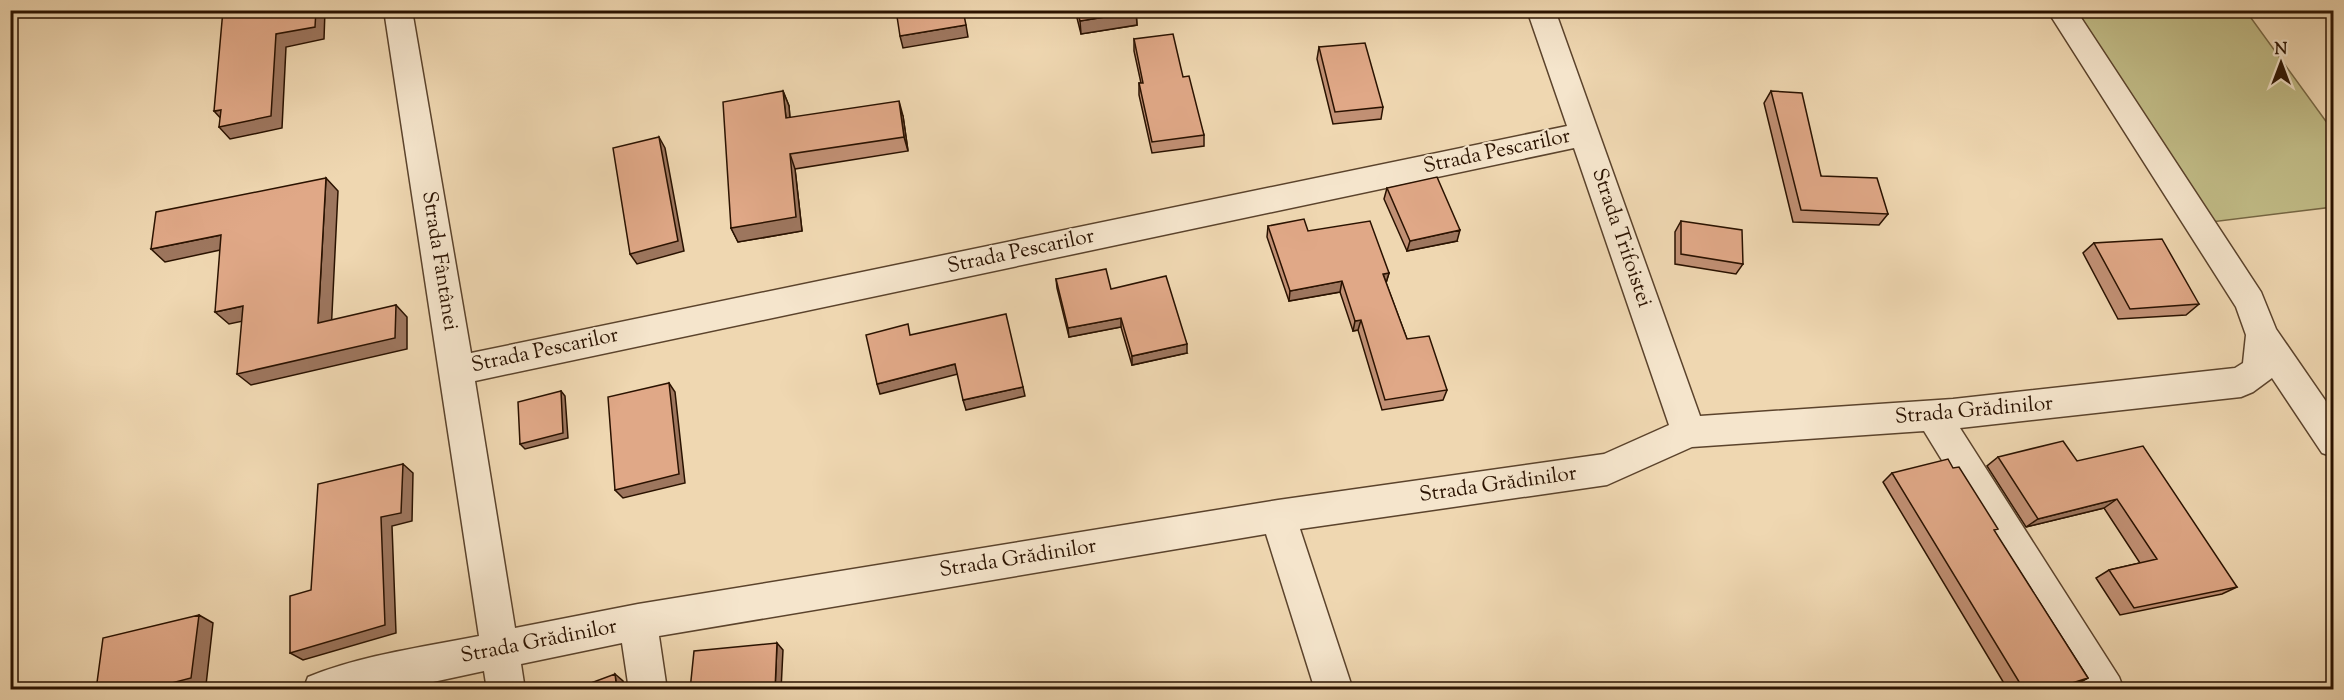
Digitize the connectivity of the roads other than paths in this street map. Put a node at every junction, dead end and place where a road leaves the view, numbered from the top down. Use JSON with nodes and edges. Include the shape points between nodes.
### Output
{"nodes":[{"id":1,"x":398,"y":10,"type":"edge"},
{"id":2,"x":1541,"y":10,"type":"edge"},
{"id":3,"x":2061,"y":10,"type":"edge"},
{"id":4,"x":1585,"y":134,"type":"junction"},
{"id":5,"x":2262,"y":335,"type":"junction"},
{"id":6,"x":457,"y":370,"type":"junction"},
{"id":7,"x":1933,"y":415,"type":"junction"},
{"id":8,"x":1689,"y":432,"type":"junction"},
{"id":9,"x":2334,"y":442,"type":"edge"},
{"id":10,"x":1278,"y":516,"type":"junction"},
{"id":11,"x":638,"y":622,"type":"junction"},
{"id":12,"x":501,"y":649,"type":"junction"},
{"id":13,"x":322,"y":690,"type":"edge"},
{"id":14,"x":506,"y":690,"type":"edge"},
{"id":15,"x":648,"y":690,"type":"edge"},
{"id":16,"x":1334,"y":690,"type":"edge"},
{"id":17,"x":2105,"y":690,"type":"edge"}],
"edges":[{"from":1,"to":6,"type":"street","name":"Strada Fântânei"},
{"from":2,"to":4,"type":"street","name":"Strada Trifoistei"},
{"from":3,"to":5,"type":"street","name":"Strada Grădinilor","via":[[2250,302]]},
{"from":4,"to":6,"type":"street","name":"Strada Pescarilor"},
{"from":4,"to":8,"type":"street","name":"Strada Trifoistei"},
{"from":5,"to":7,"type":"street","name":"Strada Grădinilor","via":[[2259,370],[2241,382]]},
{"from":5,"to":9,"type":"street"},
{"from":6,"to":12,"type":"street","name":"Strada Fântânei"},
{"from":7,"to":8,"type":"street","name":"Strada Grădinilor"},
{"from":7,"to":17,"type":"street"},
{"from":8,"to":10,"type":"street","name":"Strada Grădinilor","via":[[1607,469]]},
{"from":10,"to":11,"type":"street","name":"Strada Grădinilor"},
{"from":10,"to":16,"type":"street"},
{"from":11,"to":12,"type":"street","name":"Strada Grădinilor"},
{"from":11,"to":15,"type":"street"},
{"from":12,"to":13,"type":"street","name":"Strada Grădinilor"},
{"from":12,"to":14,"type":"street","name":"Strada Fântânei"}]}
